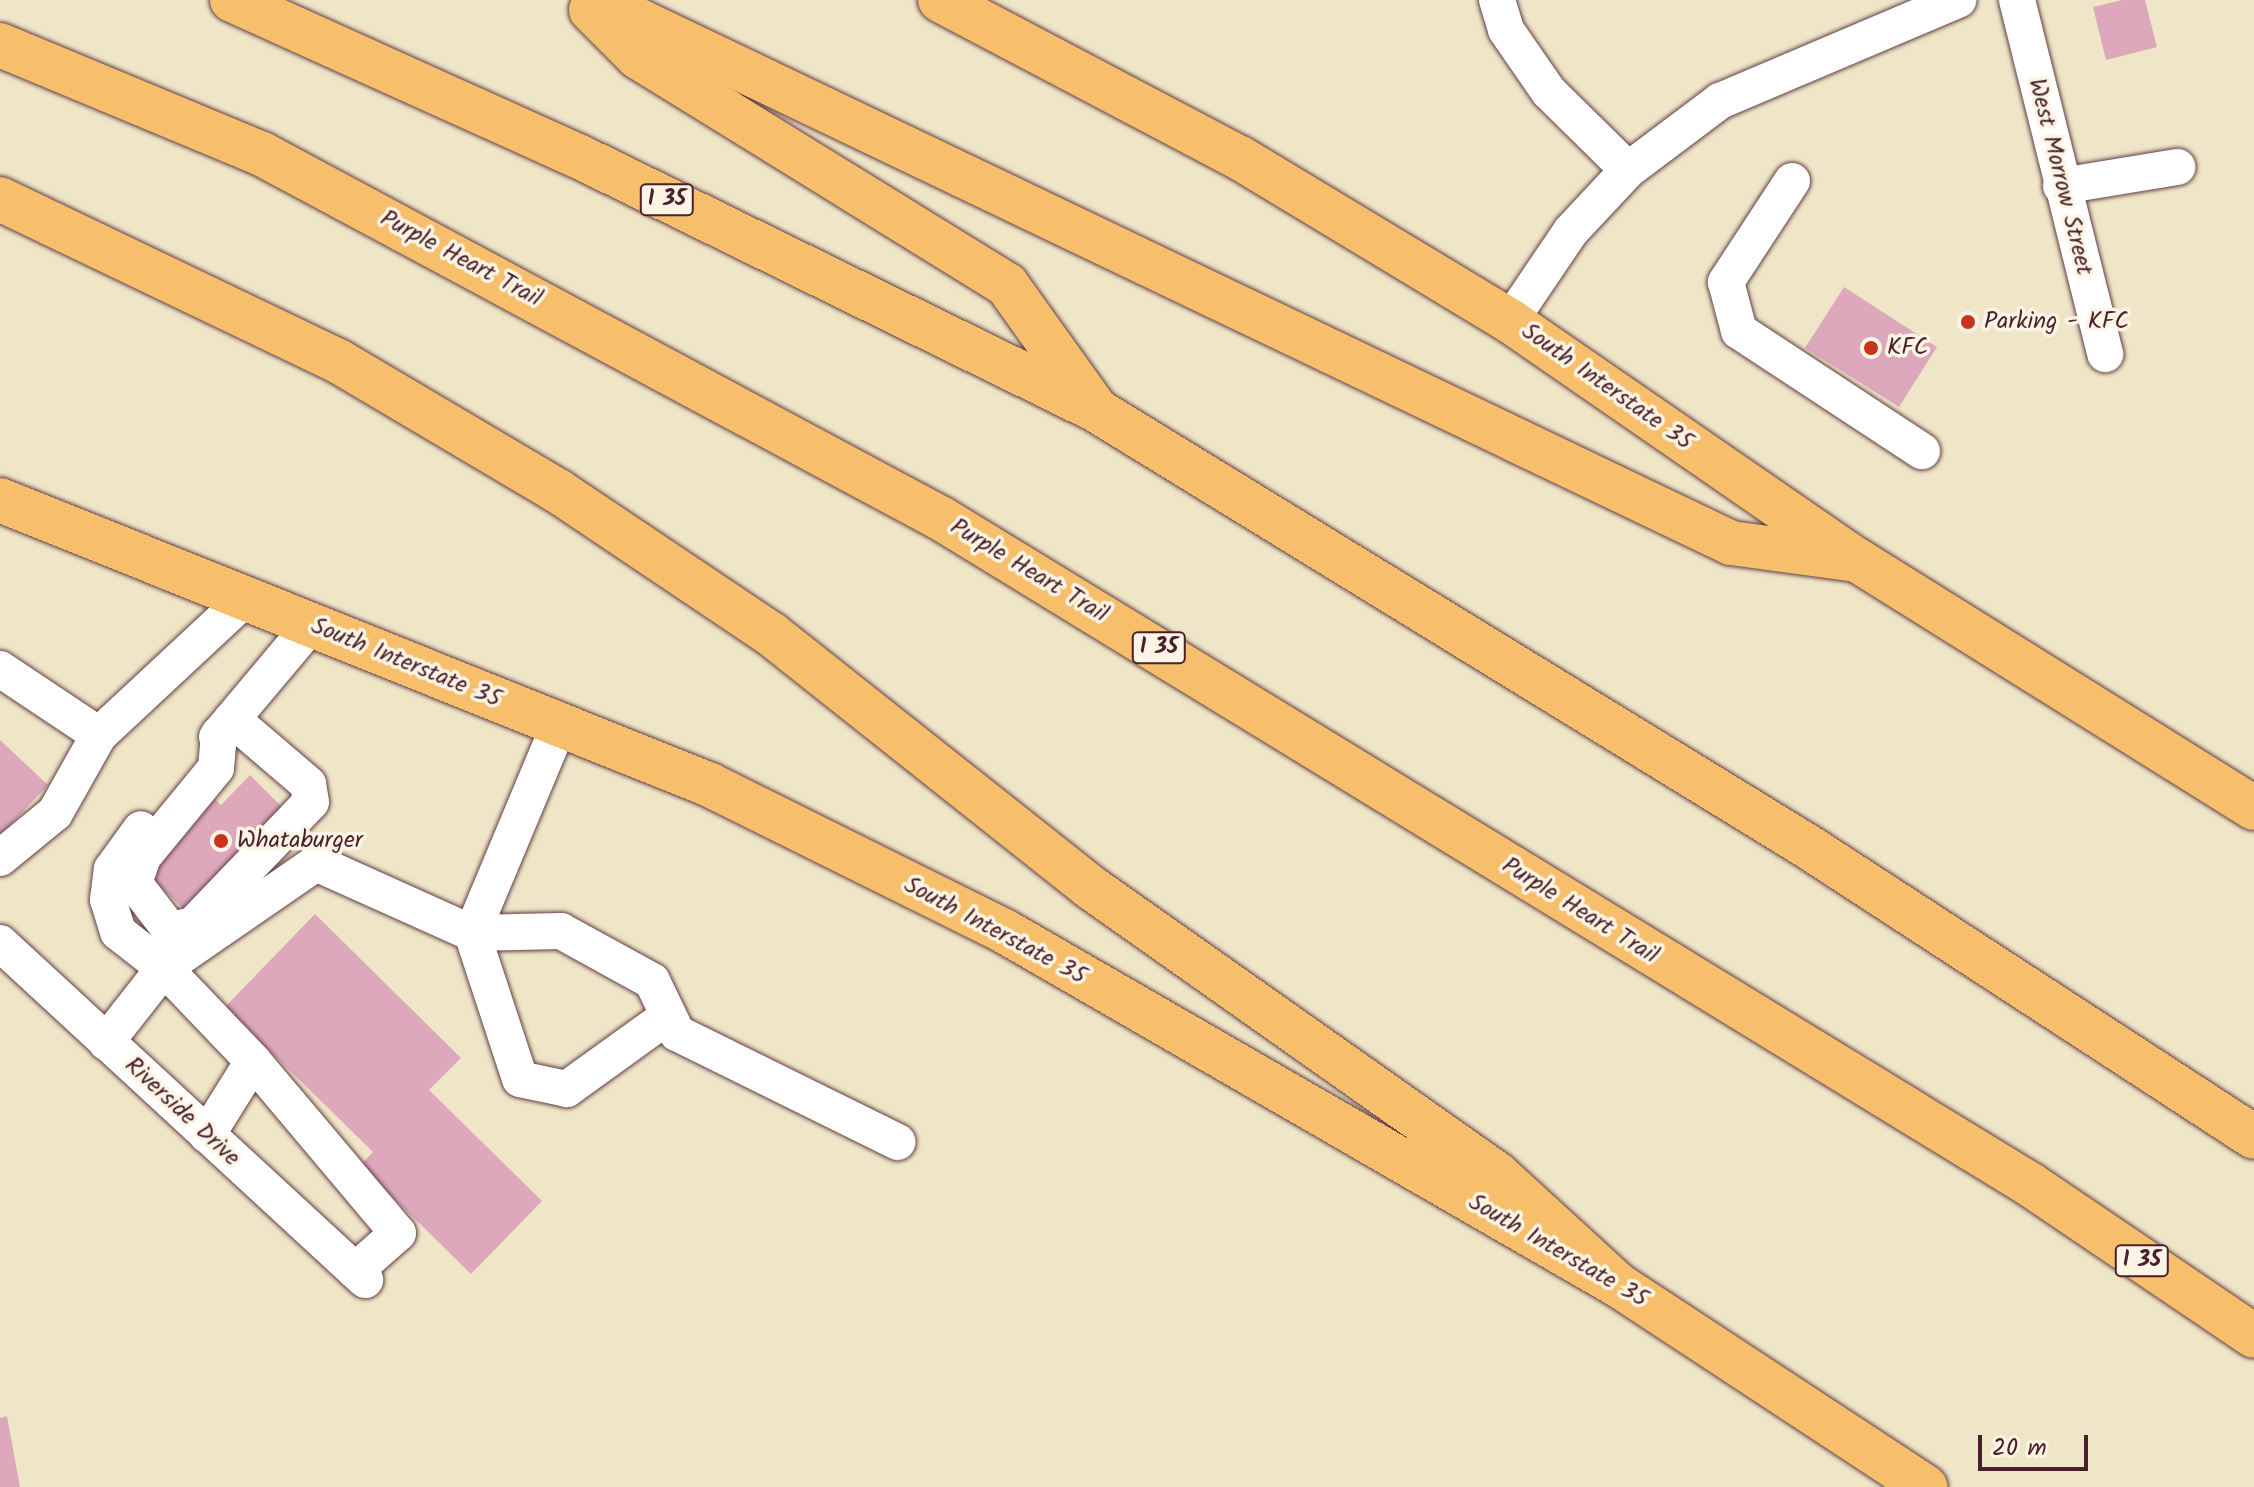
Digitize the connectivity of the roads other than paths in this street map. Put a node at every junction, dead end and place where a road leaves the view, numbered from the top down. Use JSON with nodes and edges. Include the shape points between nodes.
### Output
{"nodes":[{"id":1,"x":232,"y":0,"type":"edge"},
{"id":2,"x":581,"y":0,"type":"edge"},
{"id":3,"x":596,"y":0,"type":"edge"},
{"id":4,"x":940,"y":0,"type":"edge"},
{"id":5,"x":1497,"y":0,"type":"edge"},
{"id":6,"x":1958,"y":0,"type":"edge"},
{"id":7,"x":2017,"y":0,"type":"edge"},
{"id":8,"x":0,"y":45,"type":"edge"},
{"id":9,"x":2177,"y":167,"type":"dead end"},
{"id":10,"x":1628,"y":170,"type":"junction"},
{"id":11,"x":1792,"y":181,"type":"dead end"},
{"id":12,"x":2061,"y":186,"type":"junction"},
{"id":13,"x":0,"y":199,"type":"edge"},
{"id":14,"x":1510,"y":321,"type":"junction"},
{"id":15,"x":2105,"y":354,"type":"dead end"},
{"id":16,"x":1096,"y":410,"type":"junction"},
{"id":17,"x":1922,"y":451,"type":"dead end"},
{"id":18,"x":0,"y":500,"type":"edge"},
{"id":19,"x":1857,"y":560,"type":"junction"},
{"id":20,"x":245,"y":599,"type":"junction"},
{"id":21,"x":311,"y":625,"type":"junction"},
{"id":22,"x":0,"y":669,"type":"edge"},
{"id":23,"x":559,"y":725,"type":"junction"},
{"id":24,"x":226,"y":726,"type":"junction"},
{"id":25,"x":99,"y":735,"type":"junction"},
{"id":26,"x":2254,"y":808,"type":"edge"},
{"id":27,"x":0,"y":858,"type":"edge"},
{"id":28,"x":472,"y":933,"type":"junction"},
{"id":29,"x":3,"y":952,"type":"edge"},
{"id":30,"x":164,"y":968,"type":"junction"},
{"id":31,"x":664,"y":1019,"type":"junction"},
{"id":32,"x":106,"y":1042,"type":"junction"},
{"id":33,"x":253,"y":1061,"type":"junction"},
{"id":34,"x":207,"y":1135,"type":"junction"},
{"id":35,"x":2254,"y":1137,"type":"edge"},
{"id":36,"x":898,"y":1142,"type":"dead end"},
{"id":37,"x":1618,"y":1285,"type":"junction"},
{"id":38,"x":2254,"y":1336,"type":"edge"},
{"id":39,"x":1926,"y":1487,"type":"edge"}],
"edges":[{"from":1,"to":16,"type":"main road","number":"I 35","via":[[578,156]]},
{"from":2,"to":16,"type":"main road","via":[[638,57],[1007,285]]},
{"from":3,"to":19,"type":"main road","via":[[1731,543]]},
{"from":4,"to":14,"type":"main road","name":"South Interstate 35","via":[[1240,158]]},
{"from":5,"to":10,"type":"street","via":[[1506,30],[1549,92]]},
{"from":6,"to":10,"type":"street","via":[[1770,75],[1720,101]]},
{"from":7,"to":12,"type":"street","name":"West Morrow Street"},
{"from":8,"to":38,"type":"main road","name":"Purple Heart Trail","number":"I 35","via":[[262,154],[942,519],[2031,1185]]},
{"from":9,"to":12,"type":"street"},
{"from":10,"to":14,"type":"street","via":[[1571,231]]},
{"from":11,"to":17,"type":"street","via":[[1726,282],[1739,331]]},
{"from":12,"to":15,"type":"street","name":"West Morrow Street"},
{"from":13,"to":37,"type":"main road","via":[[338,361],[570,499],[771,634],[1090,887],[1497,1174]]},
{"from":14,"to":19,"type":"main road","name":"South Interstate 35"},
{"from":16,"to":35,"type":"main road","number":"I 35","via":[[1674,763]]},
{"from":18,"to":20,"type":"main road","name":"South Interstate 35"},
{"from":19,"to":26,"type":"main road","name":"South Interstate 35"},
{"from":20,"to":21,"type":"main road","name":"South Interstate 35"},
{"from":20,"to":25,"type":"street"},
{"from":21,"to":23,"type":"main road","name":"South Interstate 35"},
{"from":21,"to":24,"type":"street"},
{"from":22,"to":25,"type":"street"},
{"from":23,"to":28,"type":"street"},
{"from":23,"to":37,"type":"main road","name":"South Interstate 35","via":[[710,785],[1004,931]]},
{"from":24,"to":24,"type":"street","via":[[216,768],[143,857],[134,883],[170,930],[193,925],[311,802],[308,784]]},
{"from":24,"to":30,"type":"street","via":[[112,869],[108,900],[118,932]]},
{"from":25,"to":27,"type":"street","via":[[55,813]]},
{"from":28,"to":30,"type":"street","via":[[316,863]]},
{"from":28,"to":31,"type":"street","via":[[561,931],[652,981]]},
{"from":28,"to":31,"type":"street","via":[[520,1079],[567,1089]]},
{"from":29,"to":32,"type":"street","name":"Riverside Drive"},
{"from":30,"to":32,"type":"street"},
{"from":30,"to":33,"type":"street"},
{"from":31,"to":36,"type":"street","via":[[677,1033]]},
{"from":32,"to":34,"type":"street","name":"Riverside Drive"},
{"from":33,"to":34,"type":"street"},
{"from":33,"to":34,"type":"street","name":"Riverside Drive","via":[[398,1233],[360,1276]]},
{"from":37,"to":39,"type":"main road","name":"South Interstate 35"}]}
